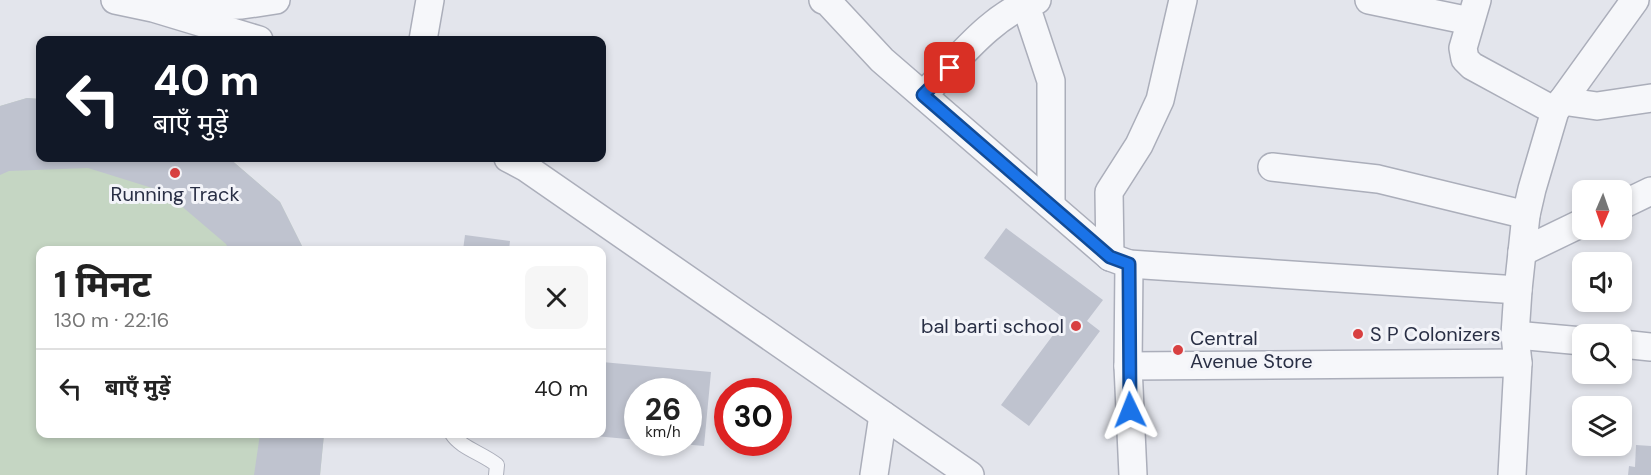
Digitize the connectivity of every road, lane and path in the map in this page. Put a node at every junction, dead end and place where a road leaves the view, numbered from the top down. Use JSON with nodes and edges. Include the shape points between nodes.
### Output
{"nodes":[{"id":1,"x":115,"y":0,"type":"edge"},
{"id":2,"x":276,"y":0,"type":"edge"},
{"id":3,"x":430,"y":0,"type":"edge"},
{"id":4,"x":1183,"y":0,"type":"edge"},
{"id":5,"x":1369,"y":0,"type":"edge"},
{"id":6,"x":1635,"y":0,"type":"edge"},
{"id":7,"x":827,"y":1,"type":"edge"},
{"id":8,"x":1029,"y":1,"type":"edge"},
{"id":9,"x":243,"y":2,"type":"edge"},
{"id":10,"x":153,"y":8,"type":"junction"},
{"id":11,"x":1473,"y":11,"type":"edge"},
{"id":12,"x":246,"y":36,"type":"edge"},
{"id":13,"x":424,"y":36,"type":"edge"},
{"id":14,"x":923,"y":95,"type":"junction"},
{"id":15,"x":1651,"y":98,"type":"edge"},
{"id":16,"x":1559,"y":106,"type":"junction"},
{"id":17,"x":516,"y":162,"type":"edge"},
{"id":18,"x":1272,"y":167,"type":"dead end"},
{"id":19,"x":1651,"y":191,"type":"edge"},
{"id":20,"x":1632,"y":200,"type":"edge"},
{"id":21,"x":1051,"y":205,"type":"junction"},
{"id":22,"x":1526,"y":215,"type":"junction"},
{"id":23,"x":1572,"y":228,"type":"edge"},
{"id":24,"x":1522,"y":252,"type":"junction"},
{"id":25,"x":1119,"y":260,"type":"junction"},
{"id":26,"x":1518,"y":290,"type":"junction"},
{"id":27,"x":1515,"y":334,"type":"junction"},
{"id":28,"x":1572,"y":340,"type":"edge"},
{"id":29,"x":1632,"y":345,"type":"edge"},
{"id":30,"x":1651,"y":347,"type":"edge"},
{"id":31,"x":1518,"y":363,"type":"junction"},
{"id":32,"x":1128,"y":366,"type":"junction"},
{"id":33,"x":883,"y":415,"type":"junction"},
{"id":34,"x":455,"y":438,"type":"edge"},
{"id":35,"x":496,"y":475,"type":"edge"},
{"id":36,"x":874,"y":475,"type":"edge"},
{"id":37,"x":970,"y":475,"type":"edge"},
{"id":38,"x":1133,"y":475,"type":"edge"},
{"id":39,"x":1512,"y":475,"type":"edge"}],
"edges":[{"from":1,"to":10,"type":"street"},
{"from":2,"to":9,"type":"street"},
{"from":3,"to":13,"type":"street"},
{"from":4,"to":25,"type":"street","via":[[1160,100],[1139,145],[1109,192]]},
{"from":5,"to":11,"type":"street"},
{"from":6,"to":16,"type":"street"},
{"from":7,"to":14,"type":"street","via":[[882,60]]},
{"from":8,"to":14,"type":"street","via":[[1004,15]]},
{"from":8,"to":21,"type":"street","via":[[1051,81]]},
{"from":9,"to":10,"type":"street"},
{"from":10,"to":12,"type":"street"},
{"from":11,"to":16,"type":"street","via":[[1463,48],[1465,59],[1472,66]]},
{"from":14,"to":21,"type":"street"},
{"from":15,"to":16,"type":"street","via":[[1597,106]]},
{"from":16,"to":22,"type":"street"},
{"from":17,"to":33,"type":"street"},
{"from":18,"to":22,"type":"street","via":[[1378,179]]},
{"from":19,"to":20,"type":"street"},
{"from":21,"to":25,"type":"street"},
{"from":22,"to":24,"type":"street"},
{"from":23,"to":24,"type":"street"},
{"from":24,"to":26,"type":"street"},
{"from":25,"to":26,"type":"street"},
{"from":25,"to":32,"type":"street"},
{"from":26,"to":27,"type":"street"},
{"from":27,"to":28,"type":"street"},
{"from":27,"to":31,"type":"street"},
{"from":29,"to":30,"type":"street"},
{"from":31,"to":32,"type":"street"},
{"from":31,"to":39,"type":"street"},
{"from":32,"to":38,"type":"street"},
{"from":33,"to":36,"type":"street"},
{"from":33,"to":37,"type":"street"},
{"from":34,"to":35,"type":"lane","via":[[497,465]]}]}
